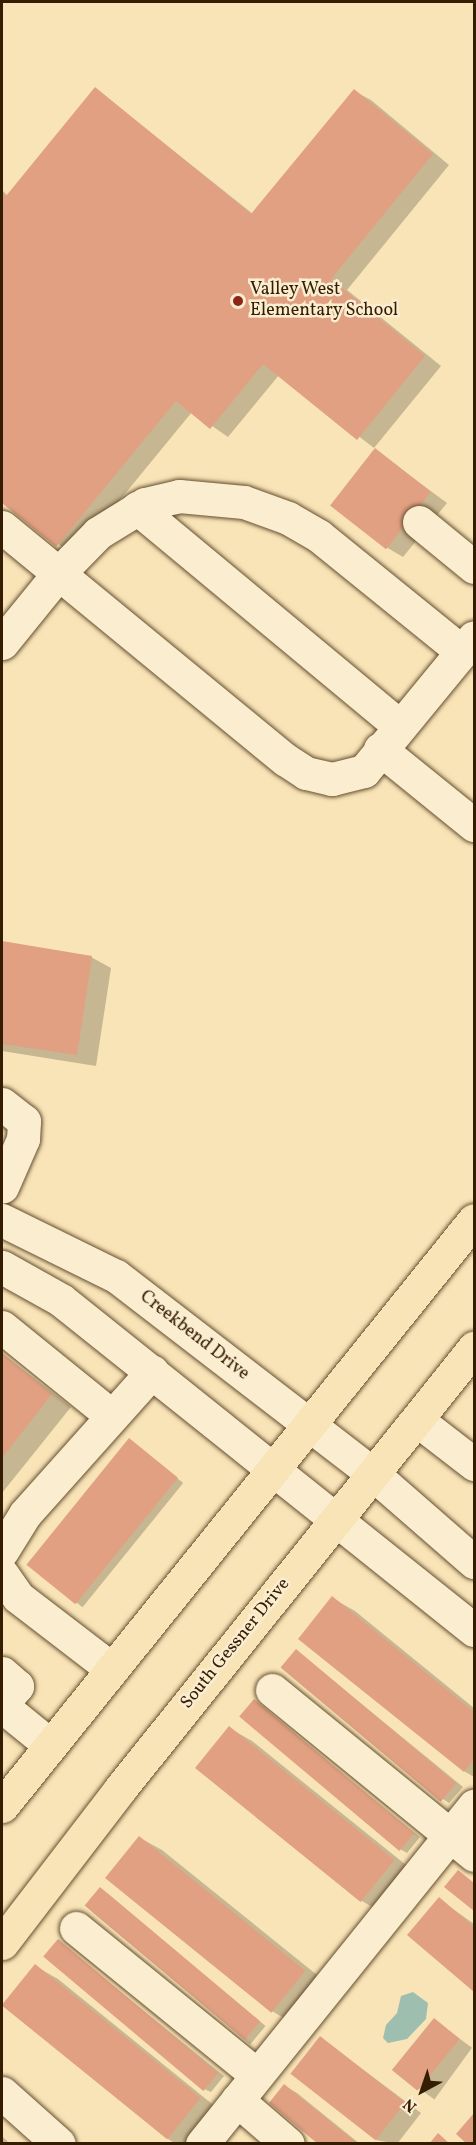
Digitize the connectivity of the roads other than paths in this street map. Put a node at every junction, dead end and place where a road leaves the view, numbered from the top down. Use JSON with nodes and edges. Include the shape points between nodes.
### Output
{"nodes":[{"id":1,"x":137,"y":508,"type":"junction"},
{"id":2,"x":419,"y":522,"type":"dead end"},
{"id":3,"x":2,"y":527,"type":"edge"},
{"id":4,"x":474,"y":567,"type":"edge"},
{"id":5,"x":58,"y":574,"type":"junction"},
{"id":6,"x":2,"y":643,"type":"edge"},
{"id":7,"x":468,"y":644,"type":"edge"},
{"id":8,"x":390,"y":738,"type":"junction"},
{"id":9,"x":474,"y":825,"type":"edge"},
{"id":10,"x":2,"y":1104,"type":"edge"},
{"id":11,"x":2,"y":1187,"type":"edge"},
{"id":12,"x":2,"y":1220,"type":"edge"},
{"id":13,"x":474,"y":1220,"type":"edge"},
{"id":14,"x":2,"y":1267,"type":"edge"},
{"id":15,"x":2,"y":1327,"type":"edge"},
{"id":16,"x":474,"y":1348,"type":"edge"},
{"id":17,"x":152,"y":1372,"type":"junction"},
{"id":18,"x":112,"y":1416,"type":"junction"},
{"id":19,"x":417,"y":1420,"type":"junction"},
{"id":20,"x":309,"y":1425,"type":"junction"},
{"id":21,"x":474,"y":1464,"type":"edge"},
{"id":22,"x":274,"y":1469,"type":"junction"},
{"id":23,"x":373,"y":1474,"type":"junction"},
{"id":24,"x":337,"y":1518,"type":"junction"},
{"id":25,"x":474,"y":1562,"type":"edge"},
{"id":26,"x":2,"y":1572,"type":"edge"},
{"id":27,"x":474,"y":1630,"type":"edge"},
{"id":28,"x":112,"y":1669,"type":"junction"},
{"id":29,"x":2,"y":1673,"type":"edge"},
{"id":30,"x":272,"y":1690,"type":"dead end"},
{"id":31,"x":2,"y":1705,"type":"edge"},
{"id":32,"x":50,"y":1746,"type":"junction"},
{"id":33,"x":2,"y":1806,"type":"edge"},
{"id":34,"x":474,"y":1806,"type":"edge"},
{"id":35,"x":462,"y":1845,"type":"edge"},
{"id":36,"x":76,"y":1928,"type":"dead end"},
{"id":37,"x":2,"y":1943,"type":"edge"},
{"id":38,"x":257,"y":2075,"type":"junction"},
{"id":39,"x":2,"y":2093,"type":"edge"},
{"id":40,"x":237,"y":2100,"type":"junction"},
{"id":41,"x":59,"y":2144,"type":"edge"},
{"id":42,"x":202,"y":2144,"type":"edge"},
{"id":43,"x":288,"y":2144,"type":"edge"}],
"edges":[{"from":1,"to":5,"type":"street","via":[[98,533]]},
{"from":1,"to":7,"type":"street","via":[[179,496],[262,507],[319,536]]},
{"from":1,"to":8,"type":"street"},
{"from":2,"to":4,"type":"street"},
{"from":3,"to":5,"type":"street"},
{"from":5,"to":6,"type":"street"},
{"from":5,"to":8,"type":"street","via":[[306,773],[332,779],[364,771]]},
{"from":7,"to":8,"type":"street"},
{"from":8,"to":9,"type":"street"},
{"from":10,"to":11,"type":"street","via":[[24,1122],[23,1140]]},
{"from":12,"to":20,"type":"street","name":"Creekbend Drive","via":[[116,1276]]},
{"from":13,"to":20,"type":"main road"},
{"from":14,"to":17,"type":"street","via":[[61,1300]]},
{"from":15,"to":18,"type":"street"},
{"from":16,"to":19,"type":"main road","name":"South Gessner Drive"},
{"from":17,"to":18,"type":"street"},
{"from":17,"to":22,"type":"street"},
{"from":18,"to":26,"type":"street","via":[[25,1514]]},
{"from":19,"to":21,"type":"street"},
{"from":19,"to":23,"type":"main road","name":"South Gessner Drive"},
{"from":20,"to":22,"type":"main road"},
{"from":20,"to":23,"type":"street","name":"Creekbend Drive"},
{"from":22,"to":24,"type":"street"},
{"from":22,"to":28,"type":"main road"},
{"from":23,"to":24,"type":"main road","name":"South Gessner Drive"},
{"from":23,"to":25,"type":"street","name":"Creekbend Drive"},
{"from":24,"to":27,"type":"street"},
{"from":24,"to":37,"type":"main road","name":"South Gessner Drive"},
{"from":26,"to":28,"type":"street","via":[[18,1597]]},
{"from":28,"to":32,"type":"main road"},
{"from":29,"to":31,"type":"street","via":[[16,1686]]},
{"from":30,"to":35,"type":"street"},
{"from":31,"to":32,"type":"street"},
{"from":32,"to":33,"type":"main road"},
{"from":34,"to":35,"type":"street"},
{"from":35,"to":38,"type":"street"},
{"from":36,"to":38,"type":"street"},
{"from":38,"to":40,"type":"street"},
{"from":39,"to":41,"type":"street"},
{"from":40,"to":42,"type":"street"},
{"from":40,"to":43,"type":"street"}]}
